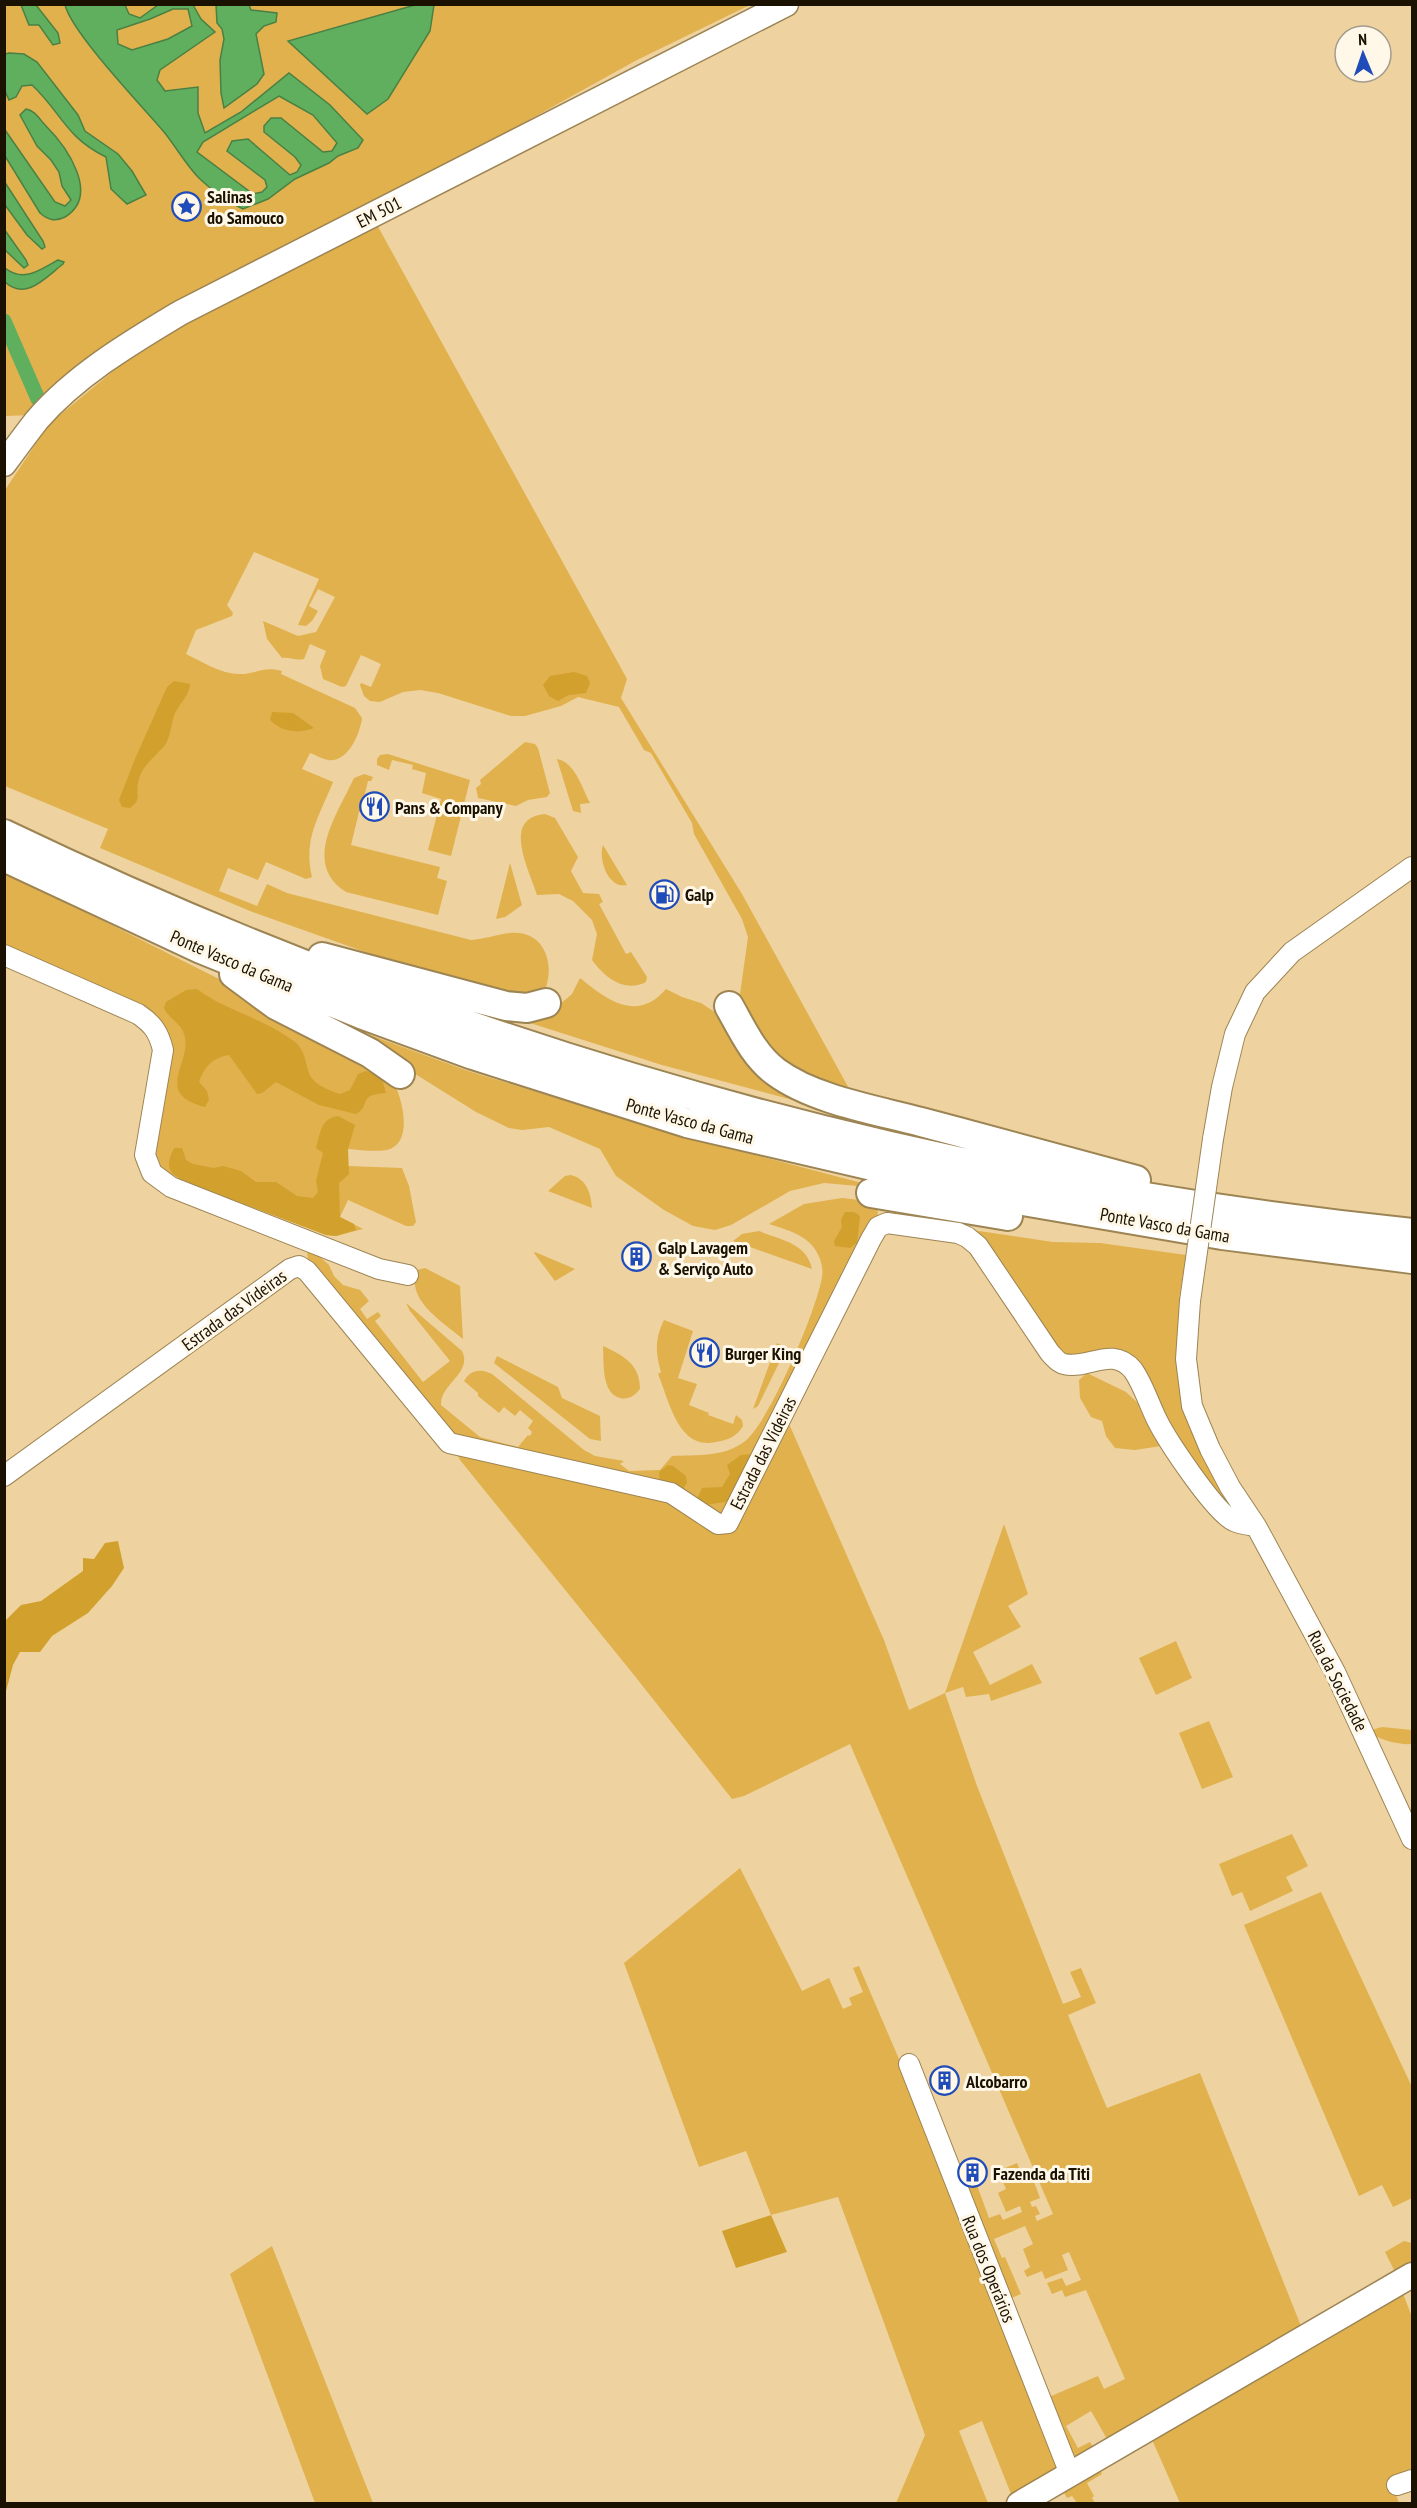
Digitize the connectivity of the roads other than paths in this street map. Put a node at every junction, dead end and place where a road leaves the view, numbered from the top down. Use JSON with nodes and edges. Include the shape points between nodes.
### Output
{"nodes":[{"id":1,"x":786,"y":4,"type":"edge"},
{"id":2,"x":4,"y":464,"type":"edge"},
{"id":3,"x":4,"y":834,"type":"edge"},
{"id":4,"x":4,"y":857,"type":"edge"},
{"id":5,"x":1413,"y":867,"type":"edge"},
{"id":6,"x":229,"y":935,"type":"junction"},
{"id":7,"x":201,"y":950,"type":"junction"},
{"id":8,"x":4,"y":955,"type":"edge"},
{"id":9,"x":546,"y":1003,"type":"dead end"},
{"id":10,"x":729,"y":1006,"type":"dead end"},
{"id":11,"x":400,"y":1074,"type":"dead end"},
{"id":12,"x":871,"y":1192,"type":"dead end"},
{"id":13,"x":1299,"y":1220,"type":"junction"},
{"id":14,"x":1413,"y":1233,"type":"edge"},
{"id":15,"x":1404,"y":1258,"type":"edge"},
{"id":16,"x":408,"y":1275,"type":"dead end"},
{"id":17,"x":4,"y":1476,"type":"edge"},
{"id":18,"x":1256,"y":1526,"type":"junction"},
{"id":19,"x":1413,"y":1839,"type":"edge"},
{"id":20,"x":909,"y":2064,"type":"dead end"},
{"id":21,"x":1413,"y":2275,"type":"edge"},
{"id":22,"x":1070,"y":2474,"type":"junction"},
{"id":23,"x":1019,"y":2504,"type":"edge"}],
"edges":[{"from":1,"to":2,"type":"main road","name":"EM 501","number":"EM 501","via":[[180,312],[118,350],[70,390],[38,419]]},
{"from":3,"to":6,"type":"highway","name":"Ponte Vasco da Gama"},
{"from":4,"to":7,"type":"highway","name":"Ponte Vasco da Gama"},
{"from":5,"to":18,"type":"street","name":"Rua da Sociedade","bridge":true,"via":[[1292,952],[1255,992],[1236,1034],[1221,1087],[1190,1301],[1186,1359],[1192,1406],[1230,1488]]},
{"from":6,"to":9,"type":"highway","via":[[356,964],[506,1006]]},
{"from":6,"to":13,"type":"highway","name":"Ponte Vasco da Gama","via":[[528,1047],[778,1120],[1035,1178]]},
{"from":7,"to":11,"type":"highway","via":[[276,1005],[370,1053]]},
{"from":7,"to":15,"type":"highway","name":"Ponte Vasco da Gama","via":[[473,1055],[687,1123],[1023,1201],[1222,1235]]},
{"from":8,"to":16,"type":"street","via":[[138,1014],[160,1036],[163,1050],[145,1155],[152,1173],[171,1187],[379,1269]]},
{"from":10,"to":13,"type":"highway","via":[[766,1064],[808,1089],[878,1111]]},
{"from":12,"to":15,"type":"highway","via":[[1141,1239],[1277,1253]]},
{"from":13,"to":14,"type":"highway","name":"Ponte Vasco da Gama"},
{"from":17,"to":18,"type":"street","name":"Estrada das Videiras","via":[[299,1266],[448,1443],[671,1493],[718,1524],[728,1523],[871,1239],[878,1227],[887,1223],[967,1237],[978,1246],[1061,1364],[1109,1358],[1122,1361],[1133,1371],[1184,1464],[1214,1502],[1232,1521]]},
{"from":18,"to":19,"type":"street","name":"Rua da Sociedade","via":[[1335,1672]]},
{"from":20,"to":22,"type":"street","name":"Rua dos Operários"},
{"from":21,"to":22,"type":"main road"},
{"from":22,"to":23,"type":"main road"}]}
